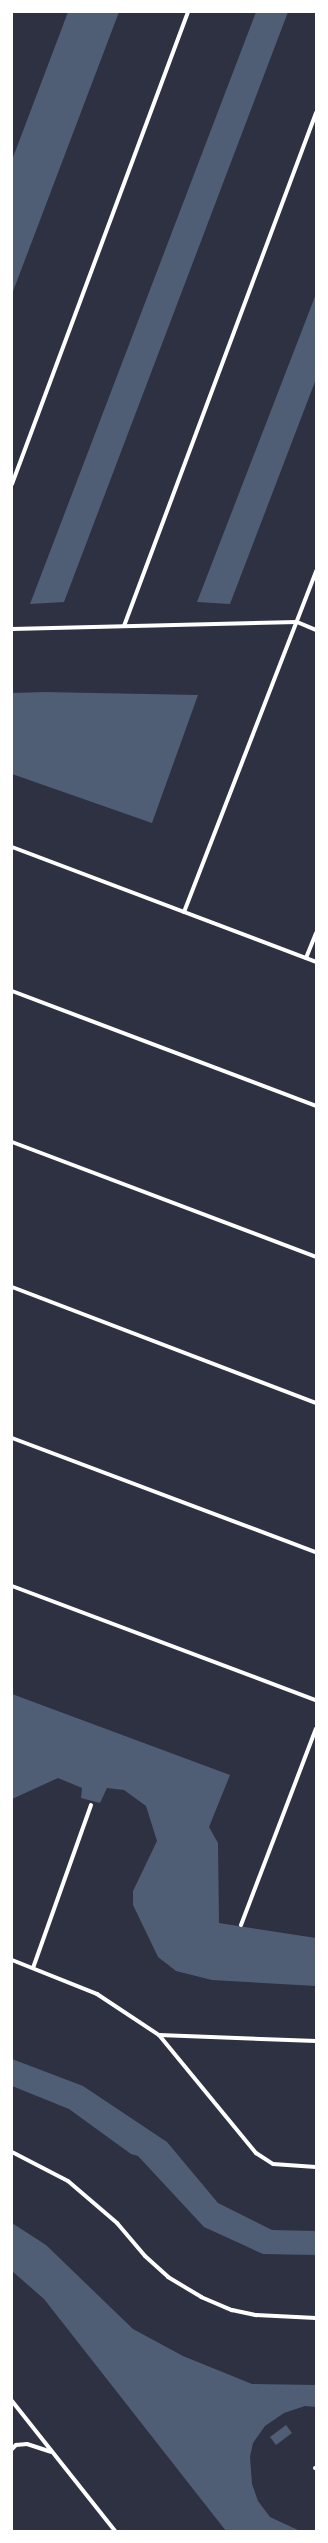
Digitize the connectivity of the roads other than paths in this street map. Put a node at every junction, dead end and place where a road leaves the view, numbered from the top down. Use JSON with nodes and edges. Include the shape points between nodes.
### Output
{"nodes":[{"id":1,"x":188,"y":12,"type":"edge"},
{"id":2,"x":316,"y":113,"type":"edge"},
{"id":3,"x":12,"y":484,"type":"edge"},
{"id":4,"x":316,"y":571,"type":"edge"},
{"id":5,"x":297,"y":622,"type":"junction"},
{"id":6,"x":124,"y":626,"type":"junction"},
{"id":7,"x":12,"y":629,"type":"edge"},
{"id":8,"x":316,"y":630,"type":"edge"},
{"id":9,"x":14,"y":848,"type":"edge"},
{"id":10,"x":184,"y":912,"type":"junction"},
{"id":11,"x":316,"y":933,"type":"edge"},
{"id":12,"x":306,"y":958,"type":"junction"},
{"id":13,"x":316,"y":962,"type":"edge"},
{"id":14,"x":12,"y":991,"type":"edge"},
{"id":15,"x":316,"y":1106,"type":"edge"},
{"id":16,"x":12,"y":1142,"type":"edge"},
{"id":17,"x":316,"y":1257,"type":"edge"},
{"id":18,"x":12,"y":1288,"type":"edge"},
{"id":19,"x":316,"y":1403,"type":"edge"},
{"id":20,"x":12,"y":1438,"type":"edge"},
{"id":21,"x":316,"y":1552,"type":"edge"},
{"id":22,"x":12,"y":1586,"type":"edge"},
{"id":23,"x":316,"y":1700,"type":"edge"},
{"id":24,"x":316,"y":1729,"type":"edge"},
{"id":25,"x":91,"y":1805,"type":"dead end"},
{"id":26,"x":241,"y":1925,"type":"dead end"},
{"id":27,"x":12,"y":1960,"type":"edge"},
{"id":28,"x":33,"y":1968,"type":"junction"},
{"id":29,"x":159,"y":2035,"type":"junction"},
{"id":30,"x":316,"y":2041,"type":"edge"},
{"id":31,"x":12,"y":2152,"type":"edge"},
{"id":32,"x":316,"y":2167,"type":"edge"},
{"id":33,"x":316,"y":2318,"type":"edge"},
{"id":34,"x":12,"y":2401,"type":"edge"},
{"id":35,"x":12,"y":2449,"type":"edge"},
{"id":36,"x":51,"y":2452,"type":"junction"},
{"id":37,"x":115,"y":2531,"type":"edge"}],
"edges":[{"from":1,"to":3,"type":"street"},
{"from":2,"to":6,"type":"street"},
{"from":4,"to":5,"type":"street"},
{"from":5,"to":6,"type":"street"},
{"from":5,"to":8,"type":"street"},
{"from":5,"to":10,"type":"street"},
{"from":6,"to":7,"type":"street"},
{"from":9,"to":10,"type":"street"},
{"from":10,"to":12,"type":"street"},
{"from":11,"to":12,"type":"street"},
{"from":12,"to":13,"type":"street"},
{"from":14,"to":15,"type":"street"},
{"from":16,"to":17,"type":"street"},
{"from":18,"to":19,"type":"street"},
{"from":20,"to":21,"type":"street"},
{"from":22,"to":23,"type":"street"},
{"from":24,"to":26,"type":"street"},
{"from":25,"to":28,"type":"street"},
{"from":27,"to":28,"type":"street"},
{"from":28,"to":29,"type":"street","via":[[97,1994]]},
{"from":29,"to":30,"type":"street"},
{"from":29,"to":32,"type":"street","via":[[260,2156],[273,2164]]},
{"from":31,"to":33,"type":"street","via":[[68,2181],[117,2223],[145,2256],[168,2277],[201,2297],[232,2310],[256,2315]]},
{"from":34,"to":36,"type":"street"},
{"from":35,"to":36,"type":"street","via":[[16,2445],[27,2444]]},
{"from":36,"to":37,"type":"street"}]}
